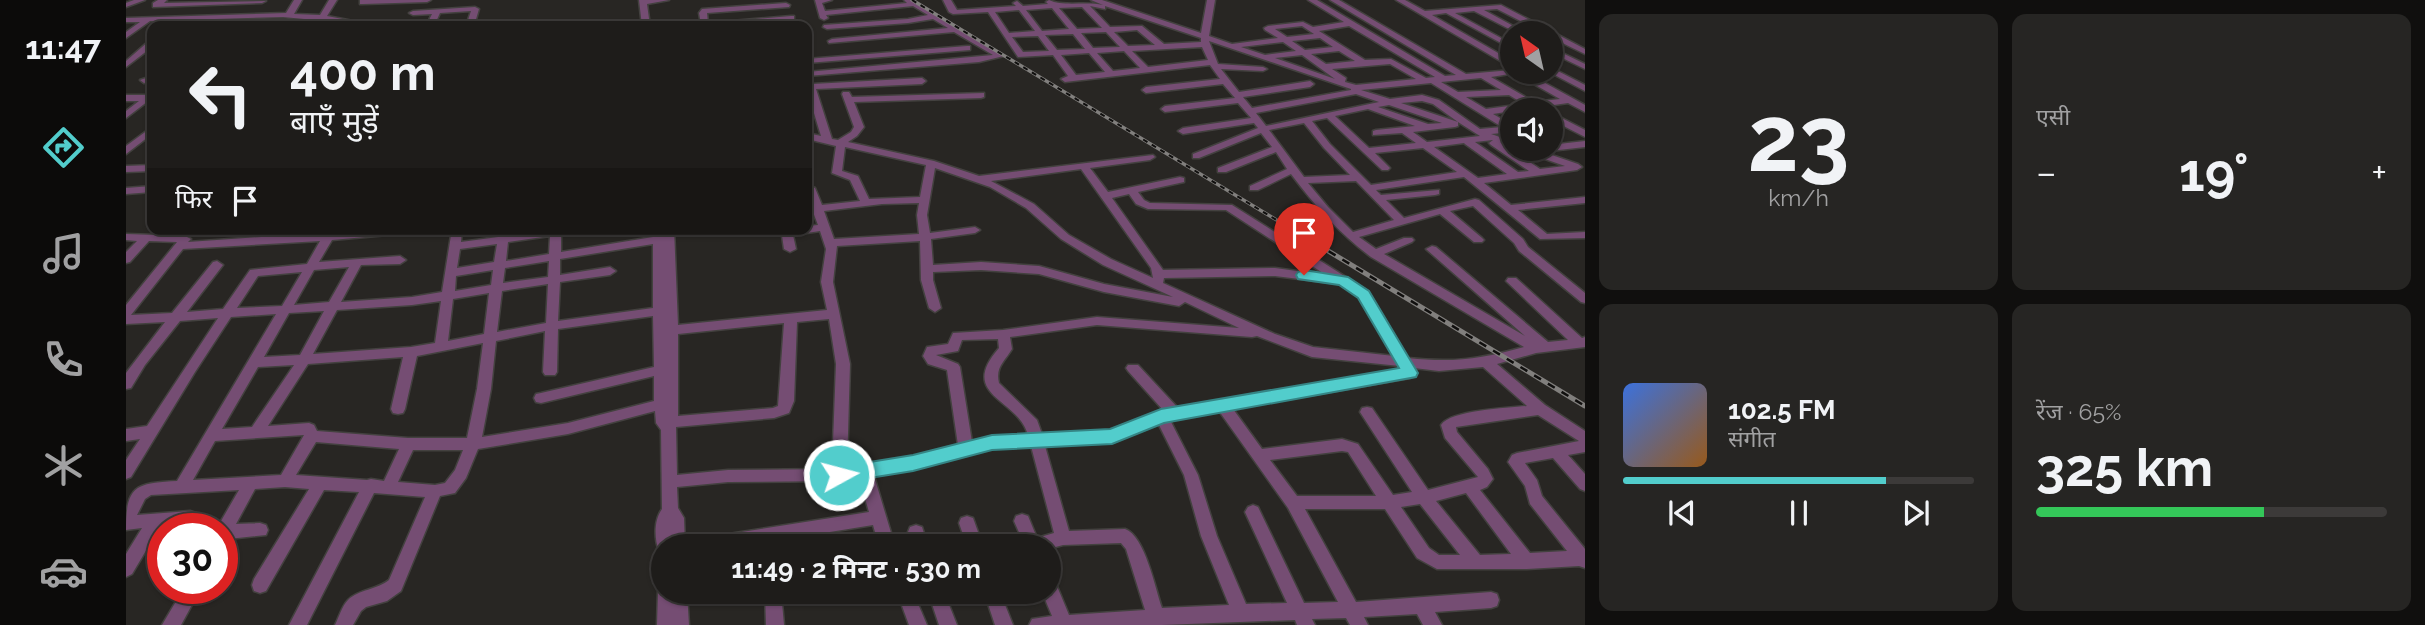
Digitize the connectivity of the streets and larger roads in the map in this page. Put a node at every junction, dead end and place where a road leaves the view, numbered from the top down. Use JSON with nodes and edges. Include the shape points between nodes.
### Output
{"nodes":[{"id":1,"x":141,"y":0,"type":"edge"},
{"id":2,"x":163,"y":0,"type":"edge"},
{"id":3,"x":262,"y":0,"type":"edge"},
{"id":4,"x":298,"y":0,"type":"edge"},
{"id":5,"x":333,"y":0,"type":"edge"},
{"id":6,"x":427,"y":0,"type":"edge"},
{"id":7,"x":665,"y":0,"type":"edge"},
{"id":8,"x":828,"y":0,"type":"edge"},
{"id":9,"x":947,"y":0,"type":"edge"},
{"id":10,"x":980,"y":0,"type":"edge"},
{"id":11,"x":1014,"y":0,"type":"edge"},
{"id":12,"x":1095,"y":0,"type":"edge"},
{"id":13,"x":1211,"y":0,"type":"edge"},
{"id":14,"x":1312,"y":0,"type":"edge"},
{"id":15,"x":1334,"y":0,"type":"edge"},
{"id":16,"x":1400,"y":0,"type":"edge"},
{"id":17,"x":364,"y":1,"type":"edge"},
{"id":18,"x":643,"y":1,"type":"edge"},
{"id":19,"x":208,"y":2,"type":"edge"},
{"id":20,"x":786,"y":2,"type":"edge"},
{"id":21,"x":912,"y":2,"type":"edge"},
{"id":22,"x":1051,"y":3,"type":"edge"},
{"id":23,"x":126,"y":5,"type":"edge"},
{"id":24,"x":1085,"y":5,"type":"junction"},
{"id":25,"x":745,"y":8,"type":"junction"},
{"id":26,"x":1021,"y":8,"type":"junction"},
{"id":27,"x":1474,"y":8,"type":"junction"},
{"id":28,"x":989,"y":10,"type":"junction"},
{"id":29,"x":437,"y":11,"type":"junction"},
{"id":30,"x":1447,"y":11,"type":"junction"},
{"id":31,"x":414,"y":13,"type":"dead end"},
{"id":32,"x":822,"y":13,"type":"junction"},
{"id":33,"x":1424,"y":13,"type":"junction"},
{"id":34,"x":269,"y":15,"type":"junction"},
{"id":35,"x":289,"y":15,"type":"junction"},
{"id":36,"x":251,"y":16,"type":"junction"},
{"id":37,"x":936,"y":16,"type":"junction"},
{"id":38,"x":222,"y":17,"type":"junction"},
{"id":39,"x":323,"y":17,"type":"junction"},
{"id":40,"x":185,"y":18,"type":"junction"},
{"id":41,"x":148,"y":19,"type":"junction"},
{"id":42,"x":343,"y":19,"type":"junction"},
{"id":43,"x":126,"y":20,"type":"edge"},
{"id":44,"x":180,"y":21,"type":"edge"},
{"id":45,"x":218,"y":21,"type":"edge"},
{"id":46,"x":264,"y":21,"type":"edge"},
{"id":47,"x":341,"y":21,"type":"edge"},
{"id":48,"x":352,"y":21,"type":"edge"},
{"id":49,"x":432,"y":21,"type":"edge"},
{"id":50,"x":472,"y":21,"type":"edge"},
{"id":51,"x":645,"y":21,"type":"edge"},
{"id":52,"x":705,"y":21,"type":"edge"},
{"id":53,"x":749,"y":21,"type":"edge"},
{"id":54,"x":793,"y":21,"type":"edge"},
{"id":55,"x":1524,"y":21,"type":"edge"},
{"id":56,"x":1500,"y":22,"type":"edge"},
{"id":57,"x":1351,"y":23,"type":"junction"},
{"id":58,"x":827,"y":27,"type":"junction"},
{"id":59,"x":957,"y":30,"type":"junction"},
{"id":60,"x":1109,"y":30,"type":"junction"},
{"id":61,"x":1312,"y":30,"type":"junction"},
{"id":62,"x":1075,"y":32,"type":"junction"},
{"id":63,"x":1041,"y":34,"type":"junction"},
{"id":64,"x":1006,"y":35,"type":"junction"},
{"id":65,"x":126,"y":36,"type":"edge"},
{"id":66,"x":1321,"y":36,"type":"junction"},
{"id":67,"x":1206,"y":39,"type":"junction"},
{"id":68,"x":1283,"y":39,"type":"junction"},
{"id":69,"x":1500,"y":40,"type":"edge"},
{"id":70,"x":832,"y":41,"type":"junction"},
{"id":71,"x":1563,"y":41,"type":"edge"},
{"id":72,"x":1229,"y":45,"type":"junction"},
{"id":73,"x":1161,"y":46,"type":"junction"},
{"id":74,"x":147,"y":47,"type":"edge"},
{"id":75,"x":967,"y":48,"type":"dead end"},
{"id":76,"x":1341,"y":48,"type":"junction"},
{"id":77,"x":1127,"y":49,"type":"junction"},
{"id":78,"x":1091,"y":51,"type":"junction"},
{"id":79,"x":147,"y":52,"type":"edge"},
{"id":80,"x":1585,"y":52,"type":"edge"},
{"id":81,"x":140,"y":53,"type":"junction"},
{"id":82,"x":1055,"y":53,"type":"junction"},
{"id":83,"x":1303,"y":53,"type":"junction"},
{"id":84,"x":1563,"y":55,"type":"edge"},
{"id":85,"x":1263,"y":57,"type":"junction"},
{"id":86,"x":1500,"y":57,"type":"edge"},
{"id":87,"x":839,"y":58,"type":"junction"},
{"id":88,"x":812,"y":61,"type":"edge"},
{"id":89,"x":1363,"y":62,"type":"junction"},
{"id":90,"x":1215,"y":64,"type":"junction"},
{"id":91,"x":126,"y":65,"type":"edge"},
{"id":92,"x":913,"y":65,"type":"junction"},
{"id":93,"x":1583,"y":65,"type":"edge"},
{"id":94,"x":1324,"y":67,"type":"junction"},
{"id":95,"x":1563,"y":67,"type":"edge"},
{"id":96,"x":1263,"y":69,"type":"dead end"},
{"id":97,"x":1146,"y":70,"type":"junction"},
{"id":98,"x":1500,"y":73,"type":"edge"},
{"id":99,"x":812,"y":74,"type":"edge"},
{"id":100,"x":1111,"y":74,"type":"junction"},
{"id":101,"x":1482,"y":75,"type":"junction"},
{"id":102,"x":1563,"y":75,"type":"edge"},
{"id":103,"x":1466,"y":77,"type":"junction"},
{"id":104,"x":1444,"y":79,"type":"junction"},
{"id":105,"x":922,"y":81,"type":"junction"},
{"id":106,"x":1225,"y":81,"type":"junction"},
{"id":107,"x":1428,"y":81,"type":"junction"},
{"id":108,"x":1310,"y":84,"type":"dead end"},
{"id":109,"x":1540,"y":84,"type":"edge"},
{"id":110,"x":842,"y":85,"type":"junction"},
{"id":111,"x":812,"y":88,"type":"edge"},
{"id":112,"x":1585,"y":88,"type":"edge"},
{"id":113,"x":812,"y":90,"type":"edge"},
{"id":114,"x":1146,"y":90,"type":"dead end"},
{"id":115,"x":1356,"y":90,"type":"junction"},
{"id":116,"x":1510,"y":92,"type":"junction"},
{"id":117,"x":982,"y":95,"type":"dead end"},
{"id":118,"x":1457,"y":95,"type":"junction"},
{"id":119,"x":932,"y":96,"type":"junction"},
{"id":120,"x":147,"y":97,"type":"edge"},
{"id":121,"x":126,"y":98,"type":"edge"},
{"id":122,"x":1239,"y":98,"type":"junction"},
{"id":123,"x":1520,"y":98,"type":"edge"},
{"id":124,"x":147,"y":99,"type":"edge"},
{"id":125,"x":849,"y":100,"type":"junction"},
{"id":126,"x":1569,"y":100,"type":"junction"},
{"id":127,"x":1389,"y":102,"type":"junction"},
{"id":128,"x":1563,"y":102,"type":"edge"},
{"id":129,"x":1370,"y":107,"type":"junction"},
{"id":130,"x":1164,"y":109,"type":"dead end"},
{"id":131,"x":1585,"y":109,"type":"edge"},
{"id":132,"x":1500,"y":111,"type":"edge"},
{"id":133,"x":1485,"y":112,"type":"junction"},
{"id":134,"x":126,"y":115,"type":"edge"},
{"id":135,"x":1330,"y":116,"type":"junction"},
{"id":136,"x":1257,"y":120,"type":"junction"},
{"id":137,"x":1585,"y":120,"type":"edge"},
{"id":138,"x":1307,"y":121,"type":"junction"},
{"id":139,"x":1500,"y":121,"type":"edge"},
{"id":140,"x":1564,"y":122,"type":"joint"},
{"id":141,"x":1455,"y":124,"type":"junction"},
{"id":142,"x":1427,"y":127,"type":"junction"},
{"id":143,"x":1404,"y":130,"type":"junction"},
{"id":144,"x":1183,"y":131,"type":"dead end"},
{"id":145,"x":1376,"y":132,"type":"dead end"},
{"id":146,"x":1500,"y":132,"type":"edge"},
{"id":147,"x":147,"y":134,"type":"edge"},
{"id":148,"x":1585,"y":134,"type":"edge"},
{"id":149,"x":1486,"y":136,"type":"junction"},
{"id":150,"x":812,"y":137,"type":"edge"},
{"id":151,"x":1500,"y":140,"type":"edge"},
{"id":152,"x":1468,"y":142,"type":"junction"},
{"id":153,"x":836,"y":143,"type":"junction"},
{"id":154,"x":1585,"y":144,"type":"edge"},
{"id":155,"x":1429,"y":146,"type":"junction"},
{"id":156,"x":1563,"y":147,"type":"edge"},
{"id":157,"x":1276,"y":149,"type":"junction"},
{"id":158,"x":126,"y":151,"type":"edge"},
{"id":159,"x":1367,"y":151,"type":"junction"},
{"id":160,"x":1196,"y":156,"type":"dead end"},
{"id":161,"x":1150,"y":157,"type":"dead end"},
{"id":162,"x":1560,"y":161,"type":"edge"},
{"id":163,"x":931,"y":163,"type":"junction"},
{"id":164,"x":1084,"y":166,"type":"junction"},
{"id":165,"x":147,"y":168,"type":"edge"},
{"id":166,"x":1385,"y":168,"type":"dead end"},
{"id":167,"x":1581,"y":168,"type":"edge"},
{"id":168,"x":126,"y":169,"type":"edge"},
{"id":169,"x":1222,"y":170,"type":"dead end"},
{"id":170,"x":1293,"y":170,"type":"junction"},
{"id":171,"x":1538,"y":172,"type":"junction"},
{"id":172,"x":1466,"y":174,"type":"junction"},
{"id":173,"x":1516,"y":175,"type":"junction"},
{"id":174,"x":1358,"y":177,"type":"junction"},
{"id":175,"x":981,"y":179,"type":"junction"},
{"id":176,"x":1180,"y":180,"type":"dead end"},
{"id":177,"x":1302,"y":180,"type":"junction"},
{"id":178,"x":1476,"y":181,"type":"junction"},
{"id":179,"x":1254,"y":188,"type":"dead end"},
{"id":180,"x":1369,"y":188,"type":"junction"},
{"id":181,"x":147,"y":189,"type":"edge"},
{"id":182,"x":126,"y":191,"type":"edge"},
{"id":183,"x":1132,"y":192,"type":"junction"},
{"id":184,"x":1435,"y":192,"type":"dead end"},
{"id":185,"x":812,"y":194,"type":"edge"},
{"id":186,"x":1106,"y":196,"type":"junction"},
{"id":187,"x":1494,"y":196,"type":"junction"},
{"id":188,"x":1379,"y":198,"type":"junction"},
{"id":189,"x":922,"y":200,"type":"junction"},
{"id":190,"x":1585,"y":200,"type":"edge"},
{"id":191,"x":1475,"y":202,"type":"junction"},
{"id":192,"x":866,"y":203,"type":"junction"},
{"id":193,"x":1509,"y":208,"type":"junction"},
{"id":194,"x":815,"y":209,"type":"junction"},
{"id":195,"x":1442,"y":210,"type":"junction"},
{"id":196,"x":1401,"y":221,"type":"junction"},
{"id":197,"x":823,"y":227,"type":"junction"},
{"id":198,"x":812,"y":228,"type":"edge"},
{"id":199,"x":975,"y":230,"type":"dead end"},
{"id":200,"x":255,"y":235,"type":"edge"},
{"id":201,"x":301,"y":235,"type":"edge"},
{"id":202,"x":315,"y":235,"type":"edge"},
{"id":203,"x":340,"y":235,"type":"edge"},
{"id":204,"x":456,"y":235,"type":"edge"},
{"id":205,"x":499,"y":235,"type":"edge"},
{"id":206,"x":503,"y":235,"type":"edge"},
{"id":207,"x":556,"y":235,"type":"edge"},
{"id":208,"x":659,"y":235,"type":"edge"},
{"id":209,"x":664,"y":235,"type":"edge"},
{"id":210,"x":664,"y":235,"type":"edge"},
{"id":211,"x":787,"y":235,"type":"edge"},
{"id":212,"x":1585,"y":235,"type":"edge"},
{"id":213,"x":1351,"y":236,"type":"junction"},
{"id":214,"x":126,"y":237,"type":"edge"},
{"id":215,"x":328,"y":237,"type":"junction"},
{"id":216,"x":925,"y":237,"type":"junction"},
{"id":217,"x":146,"y":238,"type":"junction"},
{"id":218,"x":186,"y":238,"type":"edge"},
{"id":219,"x":1408,"y":240,"type":"dead end"},
{"id":220,"x":1478,"y":240,"type":"dead end"},
{"id":221,"x":251,"y":242,"type":"junction"},
{"id":222,"x":830,"y":243,"type":"junction"},
{"id":223,"x":455,"y":246,"type":"junction"},
{"id":224,"x":789,"y":248,"type":"dead end"},
{"id":225,"x":1432,"y":250,"type":"dead end"},
{"id":226,"x":1375,"y":254,"type":"junction"},
{"id":227,"x":555,"y":256,"type":"junction"},
{"id":228,"x":126,"y":259,"type":"edge"},
{"id":229,"x":400,"y":260,"type":"dead end"},
{"id":230,"x":357,"y":262,"type":"junction"},
{"id":231,"x":500,"y":264,"type":"junction"},
{"id":232,"x":216,"y":265,"type":"dead end"},
{"id":233,"x":313,"y":266,"type":"junction"},
{"id":234,"x":928,"y":269,"type":"junction"},
{"id":235,"x":610,"y":271,"type":"dead end"},
{"id":236,"x":451,"y":273,"type":"junction"},
{"id":237,"x":554,"y":280,"type":"junction"},
{"id":238,"x":1157,"y":280,"type":"junction"},
{"id":239,"x":1343,"y":280,"type":"junction"},
{"id":240,"x":1512,"y":281,"type":"dead end"},
{"id":241,"x":496,"y":288,"type":"junction"},
{"id":242,"x":448,"y":295,"type":"junction"},
{"id":243,"x":1585,"y":299,"type":"edge"},
{"id":244,"x":1200,"y":306,"type":"junction"},
{"id":245,"x":332,"y":308,"type":"junction"},
{"id":246,"x":935,"y":308,"type":"dead end"},
{"id":247,"x":286,"y":310,"type":"junction"},
{"id":248,"x":659,"y":311,"type":"junction"},
{"id":249,"x":126,"y":313,"type":"edge"},
{"id":250,"x":834,"y":314,"type":"junction"},
{"id":251,"x":229,"y":315,"type":"junction"},
{"id":252,"x":791,"y":317,"type":"junction"},
{"id":253,"x":173,"y":319,"type":"junction"},
{"id":254,"x":126,"y":320,"type":"edge"},
{"id":255,"x":551,"y":326,"type":"junction"},
{"id":256,"x":666,"y":330,"type":"junction"},
{"id":257,"x":1003,"y":334,"type":"junction"},
{"id":258,"x":490,"y":336,"type":"junction"},
{"id":259,"x":1270,"y":337,"type":"junction"},
{"id":260,"x":1583,"y":342,"type":"edge"},
{"id":261,"x":441,"y":346,"type":"junction"},
{"id":262,"x":1541,"y":348,"type":"junction"},
{"id":263,"x":411,"y":352,"type":"junction"},
{"id":264,"x":303,"y":361,"type":"junction"},
{"id":265,"x":1486,"y":362,"type":"junction"},
{"id":266,"x":252,"y":363,"type":"junction"},
{"id":267,"x":1406,"y":363,"type":"junction"},
{"id":268,"x":1133,"y":368,"type":"dead end"},
{"id":269,"x":660,"y":370,"type":"junction"},
{"id":270,"x":550,"y":372,"type":"dead end"},
{"id":271,"x":126,"y":384,"type":"edge"},
{"id":272,"x":541,"y":398,"type":"dead end"},
{"id":273,"x":661,"y":404,"type":"junction"},
{"id":274,"x":1223,"y":406,"type":"junction"},
{"id":275,"x":398,"y":409,"type":"dead end"},
{"id":276,"x":1540,"y":409,"type":"junction"},
{"id":277,"x":1367,"y":412,"type":"dead end"},
{"id":278,"x":1168,"y":415,"type":"junction"},
{"id":279,"x":667,"y":425,"type":"junction"},
{"id":280,"x":153,"y":431,"type":"junction"},
{"id":281,"x":257,"y":432,"type":"junction"},
{"id":282,"x":126,"y":435,"type":"edge"},
{"id":283,"x":209,"y":436,"type":"junction"},
{"id":284,"x":312,"y":436,"type":"junction"},
{"id":285,"x":1585,"y":438,"type":"edge"},
{"id":286,"x":1036,"y":439,"type":"junction"},
{"id":287,"x":408,"y":443,"type":"junction"},
{"id":288,"x":473,"y":443,"type":"junction"},
{"id":289,"x":1585,"y":446,"type":"edge"},
{"id":290,"x":966,"y":450,"type":"junction"},
{"id":291,"x":1557,"y":452,"type":"junction"},
{"id":292,"x":1261,"y":455,"type":"junction"},
{"id":293,"x":866,"y":472,"type":"junction"},
{"id":294,"x":126,"y":473,"type":"edge"},
{"id":295,"x":839,"y":475,"type":"junction"},
{"id":296,"x":285,"y":481,"type":"junction"},
{"id":297,"x":251,"y":482,"type":"junction"},
{"id":298,"x":321,"y":482,"type":"junction"},
{"id":299,"x":669,"y":482,"type":"junction"},
{"id":300,"x":371,"y":485,"type":"junction"},
{"id":301,"x":1468,"y":485,"type":"junction"},
{"id":302,"x":1585,"y":485,"type":"edge"},
{"id":303,"x":389,"y":486,"type":"junction"},
{"id":304,"x":181,"y":487,"type":"junction"},
{"id":305,"x":435,"y":491,"type":"junction"},
{"id":306,"x":1424,"y":497,"type":"junction"},
{"id":307,"x":1388,"y":502,"type":"junction"},
{"id":308,"x":1293,"y":503,"type":"junction"},
{"id":309,"x":670,"y":510,"type":"junction"},
{"id":310,"x":1253,"y":512,"type":"dead end"},
{"id":311,"x":234,"y":513,"type":"edge"},
{"id":312,"x":877,"y":518,"type":"junction"},
{"id":313,"x":147,"y":521,"type":"edge"},
{"id":314,"x":1022,"y":521,"type":"dead end"},
{"id":315,"x":126,"y":522,"type":"edge"},
{"id":316,"x":967,"y":523,"type":"dead end"},
{"id":317,"x":260,"y":530,"type":"dead end"},
{"id":318,"x":238,"y":532,"type":"edge"},
{"id":319,"x":665,"y":534,"type":"edge"},
{"id":320,"x":677,"y":534,"type":"edge"},
{"id":321,"x":800,"y":534,"type":"edge"},
{"id":322,"x":883,"y":534,"type":"edge"},
{"id":323,"x":971,"y":534,"type":"edge"},
{"id":324,"x":1028,"y":534,"type":"edge"},
{"id":325,"x":147,"y":535,"type":"edge"},
{"id":326,"x":1063,"y":538,"type":"joint"},
{"id":327,"x":1584,"y":559,"type":"edge"},
{"id":328,"x":1527,"y":562,"type":"junction"},
{"id":329,"x":1476,"y":564,"type":"junction"},
{"id":330,"x":126,"y":569,"type":"edge"},
{"id":331,"x":260,"y":585,"type":"dead end"},
{"id":332,"x":1491,"y":600,"type":"dead end"},
{"id":333,"x":183,"y":604,"type":"edge"},
{"id":334,"x":666,"y":604,"type":"edge"},
{"id":335,"x":679,"y":604,"type":"edge"},
{"id":336,"x":774,"y":604,"type":"edge"},
{"id":337,"x":910,"y":604,"type":"edge"},
{"id":338,"x":940,"y":604,"type":"edge"},
{"id":339,"x":996,"y":604,"type":"edge"},
{"id":340,"x":1058,"y":604,"type":"edge"},
{"id":341,"x":1421,"y":605,"type":"junction"},
{"id":342,"x":1241,"y":612,"type":"junction"},
{"id":343,"x":1303,"y":618,"type":"edge"},
{"id":344,"x":1355,"y":618,"type":"edge"},
{"id":345,"x":1150,"y":619,"type":"edge"},
{"id":346,"x":1068,"y":623,"type":"edge"},
{"id":347,"x":171,"y":625,"type":"edge"},
{"id":348,"x":298,"y":625,"type":"edge"},
{"id":349,"x":344,"y":625,"type":"edge"},
{"id":350,"x":666,"y":625,"type":"edge"},
{"id":351,"x":680,"y":625,"type":"edge"},
{"id":352,"x":775,"y":625,"type":"edge"},
{"id":353,"x":918,"y":625,"type":"edge"},
{"id":354,"x":948,"y":625,"type":"edge"},
{"id":355,"x":1004,"y":625,"type":"edge"},
{"id":356,"x":1038,"y":625,"type":"edge"},
{"id":357,"x":1433,"y":625,"type":"edge"}],
"edges":[{"from":1,"to":23,"type":"street"},
{"from":2,"to":19,"type":"street","via":[[156,5]]},
{"from":3,"to":19,"type":"street"},
{"from":3,"to":36,"type":"street"},
{"from":4,"to":35,"type":"street"},
{"from":5,"to":39,"type":"street"},
{"from":6,"to":17,"type":"street"},
{"from":7,"to":18,"type":"street"},
{"from":8,"to":32,"type":"street","via":[[818,2]]},
{"from":9,"to":28,"type":"street","via":[[955,12]]},
{"from":10,"to":28,"type":"street"},
{"from":11,"to":26,"type":"street"},
{"from":12,"to":67,"type":"street"},
{"from":13,"to":67,"type":"street"},
{"from":14,"to":57,"type":"street"},
{"from":15,"to":103,"type":"street"},
{"from":16,"to":33,"type":"street"},
{"from":17,"to":42,"type":"street"},
{"from":18,"to":51,"type":"street"},
{"from":19,"to":40,"type":"street"},
{"from":20,"to":25,"type":"street"},
{"from":20,"to":54,"type":"street"},
{"from":21,"to":32,"type":"street"},
{"from":21,"to":37,"type":"street"},
{"from":22,"to":24,"type":"street"},
{"from":22,"to":26,"type":"street"},
{"from":22,"to":62,"type":"street"},
{"from":24,"to":60,"type":"street"},
{"from":24,"to":67,"type":"street"},
{"from":25,"to":52,"type":"street","via":[[704,12]]},
{"from":25,"to":53,"type":"street"},
{"from":26,"to":28,"type":"street"},
{"from":26,"to":63,"type":"street"},
{"from":27,"to":30,"type":"street"},
{"from":27,"to":55,"type":"street","via":[[1499,8]]},
{"from":27,"to":56,"type":"street"},
{"from":28,"to":64,"type":"street"},
{"from":29,"to":31,"type":"street"},
{"from":29,"to":49,"type":"street"},
{"from":29,"to":50,"type":"street","via":[[476,9]]},
{"from":30,"to":33,"type":"street"},
{"from":30,"to":69,"type":"street"},
{"from":32,"to":58,"type":"street"},
{"from":33,"to":86,"type":"street"},
{"from":34,"to":35,"type":"street"},
{"from":34,"to":36,"type":"street"},
{"from":34,"to":46,"type":"street"},
{"from":35,"to":39,"type":"street"},
{"from":36,"to":38,"type":"street"},
{"from":37,"to":58,"type":"street"},
{"from":37,"to":59,"type":"street"},
{"from":38,"to":40,"type":"street"},
{"from":38,"to":45,"type":"street"},
{"from":39,"to":42,"type":"street"},
{"from":40,"to":41,"type":"street"},
{"from":40,"to":44,"type":"street"},
{"from":41,"to":43,"type":"street"},
{"from":41,"to":65,"type":"street"},
{"from":42,"to":47,"type":"street"},
{"from":42,"to":48,"type":"street"},
{"from":57,"to":61,"type":"street"},
{"from":57,"to":104,"type":"street"},
{"from":58,"to":70,"type":"street"},
{"from":59,"to":70,"type":"street"},
{"from":59,"to":92,"type":"street","via":[[1000,56]]},
{"from":60,"to":62,"type":"street"},
{"from":60,"to":73,"type":"street","via":[[1140,28]]},
{"from":60,"to":77,"type":"street"},
{"from":61,"to":66,"type":"street"},
{"from":61,"to":68,"type":"street","via":[[1300,23],[1268,27]]},
{"from":62,"to":63,"type":"street"},
{"from":62,"to":78,"type":"street"},
{"from":63,"to":64,"type":"street"},
{"from":63,"to":82,"type":"street"},
{"from":64,"to":82,"type":"street","via":[[1020,55]]},
{"from":66,"to":68,"type":"street"},
{"from":66,"to":76,"type":"street"},
{"from":67,"to":72,"type":"street"},
{"from":67,"to":73,"type":"street"},
{"from":67,"to":90,"type":"street"},
{"from":68,"to":72,"type":"street"},
{"from":68,"to":83,"type":"street"},
{"from":70,"to":87,"type":"street"},
{"from":71,"to":80,"type":"street"},
{"from":72,"to":85,"type":"street"},
{"from":73,"to":77,"type":"street"},
{"from":74,"to":81,"type":"street"},
{"from":75,"to":87,"type":"street"},
{"from":76,"to":83,"type":"street"},
{"from":76,"to":89,"type":"street"},
{"from":77,"to":78,"type":"street"},
{"from":77,"to":97,"type":"street"},
{"from":78,"to":82,"type":"street"},
{"from":78,"to":100,"type":"street"},
{"from":79,"to":81,"type":"street"},
{"from":81,"to":91,"type":"street"},
{"from":82,"to":100,"type":"street","via":[[1069,79]]},
{"from":83,"to":85,"type":"street"},
{"from":83,"to":94,"type":"street"},
{"from":84,"to":93,"type":"street"},
{"from":85,"to":115,"type":"street"},
{"from":87,"to":88,"type":"street"},
{"from":89,"to":94,"type":"street"},
{"from":89,"to":107,"type":"street","via":[[1391,61]]},
{"from":90,"to":96,"type":"street"},
{"from":90,"to":97,"type":"street"},
{"from":90,"to":106,"type":"street"},
{"from":92,"to":99,"type":"street"},
{"from":92,"to":105,"type":"street"},
{"from":93,"to":95,"type":"street"},
{"from":94,"to":115,"type":"street"},
{"from":97,"to":100,"type":"street"},
{"from":98,"to":101,"type":"street"},
{"from":101,"to":103,"type":"street"},
{"from":101,"to":116,"type":"street"},
{"from":102,"to":112,"type":"street"},
{"from":103,"to":104,"type":"street"},
{"from":104,"to":107,"type":"street"},
{"from":105,"to":110,"type":"street"},
{"from":105,"to":119,"type":"street"},
{"from":106,"to":114,"type":"street"},
{"from":106,"to":122,"type":"street"},
{"from":107,"to":115,"type":"street"},
{"from":107,"to":118,"type":"street"},
{"from":108,"to":122,"type":"street"},
{"from":109,"to":126,"type":"street"},
{"from":110,"to":111,"type":"street"},
{"from":110,"to":125,"type":"street"},
{"from":113,"to":153,"type":"street"},
{"from":115,"to":127,"type":"street"},
{"from":115,"to":136,"type":"street"},
{"from":116,"to":118,"type":"street"},
{"from":116,"to":123,"type":"street"},
{"from":117,"to":119,"type":"street"},
{"from":118,"to":133,"type":"street"},
{"from":119,"to":125,"type":"street"},
{"from":120,"to":121,"type":"street"},
{"from":122,"to":130,"type":"street"},
{"from":122,"to":136,"type":"street"},
{"from":124,"to":134,"type":"street"},
{"from":125,"to":153,"type":"street","via":[[859,127]]},
{"from":126,"to":128,"type":"street"},
{"from":126,"to":131,"type":"street"},
{"from":127,"to":129,"type":"street"},
{"from":127,"to":141,"type":"street"},
{"from":127,"to":149,"type":"street","via":[[1429,99]]},
{"from":129,"to":135,"type":"street"},
{"from":129,"to":142,"type":"street"},
{"from":132,"to":133,"type":"street"},
{"from":133,"to":139,"type":"street"},
{"from":135,"to":138,"type":"street"},
{"from":135,"to":159,"type":"street"},
{"from":136,"to":138,"type":"street"},
{"from":136,"to":144,"type":"street"},
{"from":136,"to":157,"type":"street"},
{"from":136,"to":160,"type":"street"},
{"from":137,"to":140,"type":"street"},
{"from":138,"to":174,"type":"street"},
{"from":140,"to":148,"type":"street"},
{"from":141,"to":142,"type":"street"},
{"from":141,"to":149,"type":"street"},
{"from":142,"to":143,"type":"street"},
{"from":143,"to":145,"type":"street"},
{"from":143,"to":155,"type":"street"},
{"from":146,"to":149,"type":"street"},
{"from":147,"to":158,"type":"street"},
{"from":149,"to":151,"type":"street"},
{"from":149,"to":152,"type":"street"},
{"from":149,"to":171,"type":"street"},
{"from":150,"to":153,"type":"street"},
{"from":152,"to":155,"type":"street"},
{"from":152,"to":173,"type":"street"},
{"from":153,"to":163,"type":"street"},
{"from":153,"to":192,"type":"street","via":[[837,173],[854,178]]},
{"from":154,"to":156,"type":"street"},
{"from":155,"to":159,"type":"street"},
{"from":155,"to":172,"type":"street"},
{"from":157,"to":169,"type":"street"},
{"from":157,"to":170,"type":"street"},
{"from":159,"to":166,"type":"street"},
{"from":161,"to":164,"type":"street"},
{"from":162,"to":167,"type":"street"},
{"from":163,"to":175,"type":"street"},
{"from":163,"to":189,"type":"street"},
{"from":164,"to":175,"type":"street"},
{"from":164,"to":186,"type":"street"},
{"from":165,"to":168,"type":"street"},
{"from":167,"to":171,"type":"street"},
{"from":170,"to":177,"type":"street"},
{"from":170,"to":179,"type":"street"},
{"from":171,"to":173,"type":"street"},
{"from":172,"to":178,"type":"street"},
{"from":172,"to":180,"type":"street"},
{"from":173,"to":178,"type":"street"},
{"from":174,"to":177,"type":"street"},
{"from":174,"to":180,"type":"street"},
{"from":175,"to":238,"type":"street","via":[[1020,199],[1074,244]]},
{"from":176,"to":183,"type":"street"},
{"from":177,"to":213,"type":"street"},
{"from":178,"to":187,"type":"street"},
{"from":180,"to":188,"type":"street"},
{"from":181,"to":182,"type":"street"},
{"from":183,"to":186,"type":"street"},
{"from":183,"to":239,"type":"street","via":[[1148,206],[1230,208]]},
{"from":184,"to":188,"type":"street"},
{"from":185,"to":194,"type":"street"},
{"from":186,"to":238,"type":"street"},
{"from":187,"to":191,"type":"street"},
{"from":187,"to":193,"type":"street"},
{"from":188,"to":196,"type":"street"},
{"from":189,"to":192,"type":"street"},
{"from":189,"to":216,"type":"street"},
{"from":190,"to":193,"type":"street"},
{"from":191,"to":195,"type":"street"},
{"from":191,"to":243,"type":"street","via":[[1523,249]]},
{"from":192,"to":194,"type":"street"},
{"from":193,"to":212,"type":"street","via":[[1544,237]]},
{"from":194,"to":197,"type":"street"},
{"from":195,"to":196,"type":"street"},
{"from":195,"to":220,"type":"street"},
{"from":196,"to":213,"type":"street"},
{"from":197,"to":198,"type":"street"},
{"from":197,"to":222,"type":"street"},
{"from":199,"to":216,"type":"street"},
{"from":200,"to":221,"type":"street"},
{"from":201,"to":221,"type":"street"},
{"from":202,"to":215,"type":"street"},
{"from":203,"to":215,"type":"street"},
{"from":204,"to":223,"type":"street"},
{"from":205,"to":223,"type":"street"},
{"from":206,"to":231,"type":"street"},
{"from":207,"to":227,"type":"street"},
{"from":208,"to":227,"type":"street"},
{"from":209,"to":248,"type":"street"},
{"from":210,"to":256,"type":"street"},
{"from":211,"to":224,"type":"street"},
{"from":213,"to":226,"type":"street"},
{"from":214,"to":217,"type":"street"},
{"from":215,"to":233,"type":"street"},
{"from":216,"to":222,"type":"street"},
{"from":216,"to":234,"type":"street"},
{"from":217,"to":218,"type":"street"},
{"from":217,"to":228,"type":"street"},
{"from":218,"to":221,"type":"street"},
{"from":218,"to":249,"type":"street"},
{"from":219,"to":226,"type":"street"},
{"from":222,"to":250,"type":"street","via":[[827,286]]},
{"from":223,"to":236,"type":"street"},
{"from":225,"to":262,"type":"street"},
{"from":226,"to":262,"type":"street"},
{"from":227,"to":231,"type":"street"},
{"from":227,"to":237,"type":"street"},
{"from":229,"to":230,"type":"street"},
{"from":230,"to":233,"type":"street"},
{"from":230,"to":245,"type":"street"},
{"from":231,"to":236,"type":"street"},
{"from":231,"to":241,"type":"street"},
{"from":232,"to":253,"type":"street"},
{"from":233,"to":247,"type":"street"},
{"from":233,"to":251,"type":"street","via":[[254,273]]},
{"from":234,"to":244,"type":"street","via":[[1039,270]]},
{"from":234,"to":246,"type":"street"},
{"from":235,"to":237,"type":"street"},
{"from":236,"to":242,"type":"street"},
{"from":237,"to":241,"type":"street"},
{"from":237,"to":255,"type":"street"},
{"from":238,"to":239,"type":"street","via":[[1275,272]]},
{"from":238,"to":244,"type":"street"},
{"from":239,"to":267,"type":"street","via":[[1368,299]]},
{"from":240,"to":260,"type":"street"},
{"from":241,"to":242,"type":"street"},
{"from":241,"to":258,"type":"street"},
{"from":242,"to":245,"type":"street"},
{"from":242,"to":261,"type":"street"},
{"from":244,"to":259,"type":"street"},
{"from":245,"to":247,"type":"street"},
{"from":245,"to":264,"type":"street"},
{"from":247,"to":251,"type":"street"},
{"from":247,"to":266,"type":"street"},
{"from":248,"to":255,"type":"street"},
{"from":248,"to":256,"type":"street"},
{"from":250,"to":252,"type":"street"},
{"from":250,"to":295,"type":"street","via":[[843,364]]},
{"from":251,"to":253,"type":"street"},
{"from":251,"to":280,"type":"street"},
{"from":252,"to":256,"type":"street"},
{"from":252,"to":279,"type":"street","via":[[784,409]]},
{"from":253,"to":254,"type":"street"},
{"from":253,"to":271,"type":"street"},
{"from":255,"to":258,"type":"street"},
{"from":255,"to":270,"type":"street"},
{"from":256,"to":269,"type":"street"},
{"from":256,"to":279,"type":"street"},
{"from":257,"to":259,"type":"street","via":[[1097,321]]},
{"from":257,"to":286,"type":"street","via":[[1007,345],[992,366],[992,382],[1027,417]]},
{"from":257,"to":290,"type":"street","via":[[957,336],[953,348],[929,351],[932,360],[953,367]]},
{"from":258,"to":261,"type":"street"},
{"from":258,"to":288,"type":"street"},
{"from":259,"to":267,"type":"street","via":[[1322,354]]},
{"from":260,"to":262,"type":"street"},
{"from":261,"to":263,"type":"street"},
{"from":262,"to":265,"type":"street"},
{"from":263,"to":264,"type":"street"},
{"from":263,"to":275,"type":"street"},
{"from":264,"to":266,"type":"street"},
{"from":264,"to":281,"type":"street"},
{"from":265,"to":267,"type":"street"},
{"from":265,"to":276,"type":"street"},
{"from":266,"to":283,"type":"street"},
{"from":267,"to":274,"type":"street","via":[[1407,375]]},
{"from":268,"to":278,"type":"street"},
{"from":269,"to":272,"type":"street"},
{"from":269,"to":273,"type":"street"},
{"from":273,"to":279,"type":"street"},
{"from":273,"to":288,"type":"street","via":[[539,434]]},
{"from":274,"to":278,"type":"street"},
{"from":274,"to":292,"type":"street"},
{"from":276,"to":285,"type":"street"},
{"from":276,"to":301,"type":"street","via":[[1448,425],[1450,434],[1486,479]]},
{"from":277,"to":306,"type":"street"},
{"from":278,"to":286,"type":"street","via":[[1112,437]]},
{"from":278,"to":342,"type":"street","via":[[1209,536]]},
{"from":279,"to":299,"type":"street"},
{"from":280,"to":282,"type":"street"},
{"from":280,"to":294,"type":"street"},
{"from":281,"to":283,"type":"street"},
{"from":281,"to":284,"type":"street","via":[[309,429]]},
{"from":283,"to":304,"type":"street"},
{"from":284,"to":287,"type":"street"},
{"from":284,"to":296,"type":"street"},
{"from":286,"to":290,"type":"street","via":[[992,442]]},
{"from":286,"to":326,"type":"street"},
{"from":287,"to":288,"type":"street"},
{"from":287,"to":303,"type":"street"},
{"from":288,"to":305,"type":"street","via":[[453,486]]},
{"from":289,"to":291,"type":"street"},
{"from":290,"to":293,"type":"street"},
{"from":291,"to":302,"type":"street"},
{"from":291,"to":327,"type":"street","via":[[1515,462],[1532,484],[1535,499]]},
{"from":292,"to":307,"type":"street","via":[[1350,446]]},
{"from":292,"to":308,"type":"street"},
{"from":293,"to":295,"type":"street"},
{"from":293,"to":312,"type":"street"},
{"from":295,"to":299,"type":"street","via":[[728,476]]},
{"from":296,"to":297,"type":"street"},
{"from":296,"to":298,"type":"street"},
{"from":297,"to":304,"type":"street"},
{"from":297,"to":311,"type":"street"},
{"from":298,"to":300,"type":"street"},
{"from":298,"to":331,"type":"street"},
{"from":299,"to":309,"type":"street"},
{"from":300,"to":303,"type":"street"},
{"from":300,"to":348,"type":"street"},
{"from":301,"to":306,"type":"street"},
{"from":301,"to":328,"type":"street"},
{"from":303,"to":305,"type":"street"},
{"from":304,"to":315,"type":"street","via":[[144,491]]},
{"from":305,"to":349,"type":"street","via":[[395,585],[385,594],[359,600]]},
{"from":306,"to":307,"type":"street"},
{"from":306,"to":329,"type":"street"},
{"from":307,"to":308,"type":"street"},
{"from":307,"to":329,"type":"street","via":[[1429,559]]},
{"from":308,"to":344,"type":"street"},
{"from":309,"to":319,"type":"street","via":[[664,519]]},
{"from":309,"to":320,"type":"street","via":[[676,518]]},
{"from":310,"to":343,"type":"street"},
{"from":312,"to":321,"type":"street"},
{"from":312,"to":322,"type":"street"},
{"from":313,"to":315,"type":"street"},
{"from":314,"to":324,"type":"street"},
{"from":316,"to":323,"type":"street"},
{"from":317,"to":318,"type":"street"},
{"from":325,"to":330,"type":"street"},
{"from":326,"to":345,"type":"street","via":[[1128,537]]},
{"from":327,"to":328,"type":"street"},
{"from":328,"to":329,"type":"street"},
{"from":332,"to":341,"type":"street"},
{"from":333,"to":347,"type":"street"},
{"from":334,"to":350,"type":"street"},
{"from":335,"to":351,"type":"street"},
{"from":336,"to":352,"type":"street"},
{"from":337,"to":353,"type":"street"},
{"from":338,"to":354,"type":"street"},
{"from":339,"to":355,"type":"street"},
{"from":340,"to":346,"type":"street"},
{"from":341,"to":344,"type":"street"},
{"from":341,"to":357,"type":"street"},
{"from":342,"to":343,"type":"street"},
{"from":342,"to":345,"type":"street"},
{"from":343,"to":344,"type":"street"},
{"from":345,"to":346,"type":"street"},
{"from":346,"to":356,"type":"street"}]}
